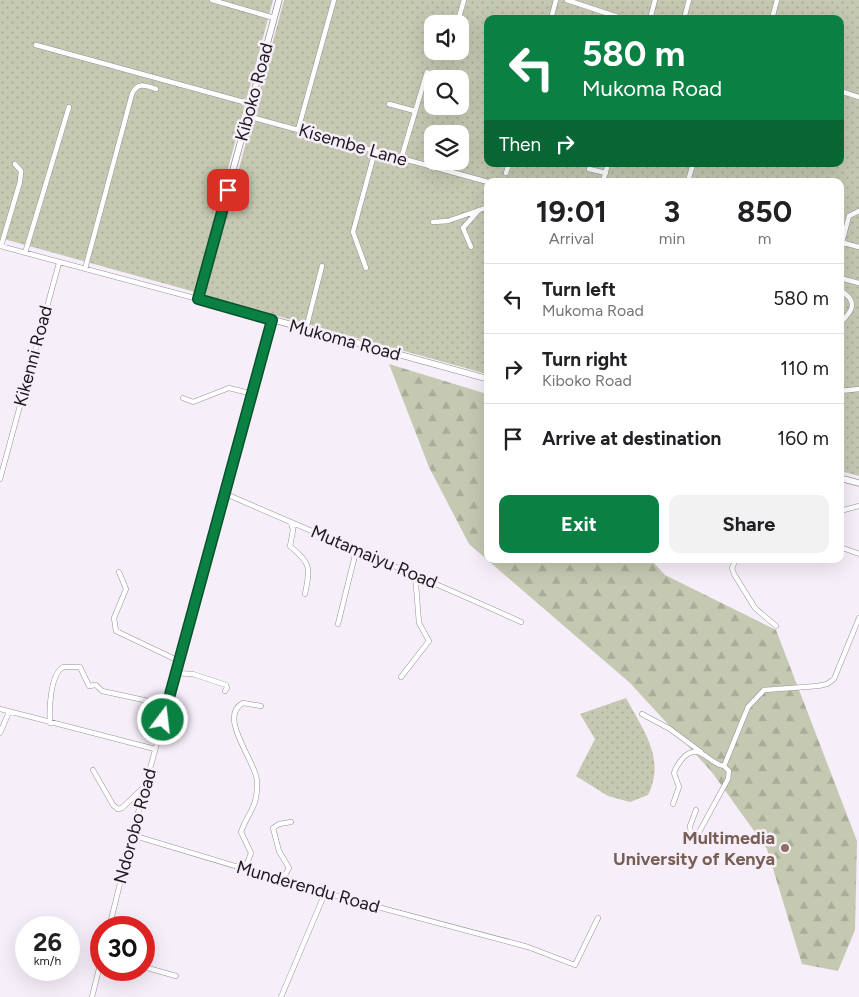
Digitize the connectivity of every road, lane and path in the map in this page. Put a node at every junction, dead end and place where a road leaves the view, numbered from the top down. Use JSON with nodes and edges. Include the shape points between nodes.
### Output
{"nodes":[{"id":1,"x":212,"y":0,"type":"edge"},
{"id":2,"x":279,"y":0,"type":"edge"},
{"id":3,"x":334,"y":0,"type":"edge"},
{"id":4,"x":464,"y":0,"type":"edge"},
{"id":5,"x":556,"y":0,"type":"edge"},
{"id":6,"x":567,"y":0,"type":"edge"},
{"id":7,"x":655,"y":0,"type":"edge"},
{"id":8,"x":689,"y":0,"type":"edge"},
{"id":9,"x":777,"y":0,"type":"edge"},
{"id":10,"x":460,"y":15,"type":"edge"},
{"id":11,"x":552,"y":15,"type":"edge"},
{"id":12,"x":612,"y":15,"type":"edge"},
{"id":13,"x":651,"y":15,"type":"edge"},
{"id":14,"x":685,"y":15,"type":"edge"},
{"id":15,"x":773,"y":15,"type":"edge"},
{"id":16,"x":274,"y":18,"type":"junction"},
{"id":17,"x":36,"y":45,"type":"dead end"},
{"id":18,"x":424,"y":82,"type":"edge"},
{"id":19,"x":156,"y":89,"type":"dead end"},
{"id":20,"x":844,"y":92,"type":"edge"},
{"id":21,"x":859,"y":97,"type":"edge"},
{"id":22,"x":251,"y":104,"type":"junction"},
{"id":23,"x":389,"y":104,"type":"dead end"},
{"id":24,"x":69,"y":107,"type":"dead end"},
{"id":25,"x":415,"y":112,"type":"junction"},
{"id":26,"x":248,"y":116,"type":"junction"},
{"id":27,"x":298,"y":130,"type":"junction"},
{"id":28,"x":375,"y":151,"type":"junction"},
{"id":29,"x":401,"y":159,"type":"junction"},
{"id":30,"x":15,"y":164,"type":"dead end"},
{"id":31,"x":508,"y":167,"type":"edge"},
{"id":32,"x":607,"y":167,"type":"edge"},
{"id":33,"x":589,"y":169,"type":"dead end"},
{"id":34,"x":506,"y":172,"type":"dead end"},
{"id":35,"x":606,"y":173,"type":"junction"},
{"id":36,"x":604,"y":178,"type":"edge"},
{"id":37,"x":484,"y":181,"type":"edge"},
{"id":38,"x":484,"y":208,"type":"edge"},
{"id":39,"x":480,"y":209,"type":"junction"},
{"id":40,"x":859,"y":211,"type":"edge"},
{"id":41,"x":433,"y":222,"type":"dead end"},
{"id":42,"x":844,"y":232,"type":"edge"},
{"id":43,"x":844,"y":243,"type":"edge"},
{"id":44,"x":0,"y":246,"type":"edge"},
{"id":45,"x":859,"y":247,"type":"edge"},
{"id":46,"x":471,"y":248,"type":"dead end"},
{"id":47,"x":26,"y":253,"type":"junction"},
{"id":48,"x":59,"y":263,"type":"junction"},
{"id":49,"x":322,"y":266,"type":"dead end"},
{"id":50,"x":366,"y":268,"type":"dead end"},
{"id":51,"x":85,"y":269,"type":"junction"},
{"id":52,"x":844,"y":279,"type":"edge"},
{"id":53,"x":859,"y":283,"type":"edge"},
{"id":54,"x":844,"y":293,"type":"edge"},
{"id":55,"x":198,"y":299,"type":"junction"},
{"id":56,"x":844,"y":319,"type":"edge"},
{"id":57,"x":272,"y":320,"type":"junction"},
{"id":58,"x":306,"y":329,"type":"junction"},
{"id":59,"x":484,"y":378,"type":"edge"},
{"id":60,"x":859,"y":389,"type":"edge"},
{"id":61,"x":844,"y":391,"type":"edge"},
{"id":62,"x":253,"y":394,"type":"junction"},
{"id":63,"x":183,"y":398,"type":"dead end"},
{"id":64,"x":0,"y":479,"type":"edge"},
{"id":65,"x":844,"y":479,"type":"edge"},
{"id":66,"x":859,"y":483,"type":"edge"},
{"id":67,"x":226,"y":494,"type":"junction"},
{"id":68,"x":859,"y":506,"type":"edge"},
{"id":69,"x":844,"y":510,"type":"edge"},
{"id":70,"x":292,"y":523,"type":"junction"},
{"id":71,"x":844,"y":548,"type":"edge"},
{"id":72,"x":356,"y":551,"type":"junction"},
{"id":73,"x":859,"y":554,"type":"edge"},
{"id":74,"x":734,"y":563,"type":"edge"},
{"id":75,"x":119,"y":572,"type":"dead end"},
{"id":76,"x":415,"y":573,"type":"junction"},
{"id":77,"x":305,"y":594,"type":"dead end"},
{"id":78,"x":859,"y":618,"type":"edge"},
{"id":79,"x":521,"y":622,"type":"dead end"},
{"id":80,"x":338,"y":624,"type":"dead end"},
{"id":81,"x":776,"y":626,"type":"dead end"},
{"id":82,"x":179,"y":661,"type":"junction"},
{"id":83,"x":175,"y":673,"type":"junction"},
{"id":84,"x":401,"y":677,"type":"dead end"},
{"id":85,"x":225,"y":691,"type":"dead end"},
{"id":86,"x":167,"y":705,"type":"junction"},
{"id":87,"x":261,"y":706,"type":"dead end"},
{"id":88,"x":0,"y":709,"type":"edge"},
{"id":89,"x":9,"y":712,"type":"junction"},
{"id":90,"x":642,"y":714,"type":"dead end"},
{"id":91,"x":50,"y":723,"type":"junction"},
{"id":92,"x":0,"y":733,"type":"edge"},
{"id":93,"x":155,"y":749,"type":"junction"},
{"id":94,"x":701,"y":752,"type":"junction"},
{"id":95,"x":724,"y":766,"type":"junction"},
{"id":96,"x":93,"y":770,"type":"dead end"},
{"id":97,"x":146,"y":785,"type":"junction"},
{"id":98,"x":673,"y":804,"type":"dead end"},
{"id":99,"x":696,"y":810,"type":"dead end"},
{"id":100,"x":291,"y":822,"type":"dead end"},
{"id":101,"x":132,"y":835,"type":"junction"},
{"id":102,"x":245,"y":869,"type":"junction"},
{"id":103,"x":278,"y":879,"type":"junction"},
{"id":104,"x":325,"y":893,"type":"junction"},
{"id":105,"x":112,"y":916,"type":"edge"},
{"id":106,"x":598,"y":918,"type":"dead end"},
{"id":107,"x":155,"y":970,"type":"edge"},
{"id":108,"x":176,"y":976,"type":"dead end"},
{"id":109,"x":96,"y":981,"type":"edge"},
{"id":110,"x":92,"y":997,"type":"edge"},
{"id":111,"x":280,"y":997,"type":"edge"}],
"edges":[{"from":1,"to":16,"type":"street"},
{"from":2,"to":16,"type":"street","name":"Kiboko Road"},
{"from":3,"to":27,"type":"street"},
{"from":4,"to":10,"type":"street"},
{"from":5,"to":11,"type":"street"},
{"from":6,"to":12,"type":"street"},
{"from":7,"to":13,"type":"street"},
{"from":8,"to":14,"type":"street"},
{"from":9,"to":15,"type":"street"},
{"from":16,"to":22,"type":"street","name":"Kiboko Road"},
{"from":17,"to":22,"type":"street"},
{"from":18,"to":25,"type":"street"},
{"from":19,"to":51,"type":"street","via":[[141,85],[132,94]]},
{"from":20,"to":21,"type":"street"},
{"from":22,"to":26,"type":"street","name":"Kiboko Road"},
{"from":23,"to":25,"type":"street"},
{"from":24,"to":47,"type":"street"},
{"from":25,"to":29,"type":"street"},
{"from":26,"to":27,"type":"street","name":"Kisembe Lane"},
{"from":26,"to":55,"type":"street","name":"Kiboko Road"},
{"from":27,"to":28,"type":"street","name":"Kisembe Lane"},
{"from":28,"to":29,"type":"street","name":"Kisembe Lane"},
{"from":28,"to":50,"type":"street","via":[[353,232]]},
{"from":29,"to":37,"type":"street","name":"Kisembe Lane"},
{"from":30,"to":44,"type":"street","via":[[20,171],[20,182]]},
{"from":31,"to":34,"type":"street"},
{"from":32,"to":35,"type":"street"},
{"from":33,"to":35,"type":"street"},
{"from":35,"to":36,"type":"street"},
{"from":38,"to":39,"type":"street"},
{"from":39,"to":41,"type":"street","via":[[448,221]]},
{"from":39,"to":46,"type":"street","via":[[463,228]]},
{"from":40,"to":42,"type":"street","via":[[849,216]]},
{"from":43,"to":45,"type":"street"},
{"from":44,"to":47,"type":"street","name":"Mukoma Road"},
{"from":47,"to":48,"type":"street","name":"Mukoma Road"},
{"from":48,"to":51,"type":"street","name":"Mukoma Road"},
{"from":48,"to":64,"type":"street","name":"Kikenni Road"},
{"from":49,"to":58,"type":"street"},
{"from":51,"to":55,"type":"street","name":"Mukoma Road"},
{"from":52,"to":53,"type":"street"},
{"from":54,"to":56,"type":"street","via":[[852,303],[850,314]]},
{"from":55,"to":57,"type":"street","name":"Mukoma Road"},
{"from":57,"to":58,"type":"street","name":"Mukoma Road"},
{"from":57,"to":62,"type":"street","name":"Ndorobo Road"},
{"from":58,"to":59,"type":"street","name":"Mukoma Road"},
{"from":60,"to":61,"type":"street"},
{"from":62,"to":63,"type":"street","via":[[229,388],[193,402]]},
{"from":62,"to":67,"type":"street","name":"Ndorobo Road"},
{"from":65,"to":66,"type":"street"},
{"from":67,"to":70,"type":"street","name":"Mutamaiyu Road"},
{"from":67,"to":82,"type":"street","name":"Ndorobo Road"},
{"from":68,"to":69,"type":"street"},
{"from":70,"to":72,"type":"street","name":"Mutamaiyu Road"},
{"from":70,"to":77,"type":"street","via":[[290,546],[303,556],[307,565]]},
{"from":71,"to":73,"type":"street"},
{"from":72,"to":76,"type":"street","name":"Mutamaiyu Road"},
{"from":72,"to":80,"type":"street"},
{"from":74,"to":81,"type":"street","via":[[734,574],[755,608]]},
{"from":75,"to":82,"type":"street","via":[[126,588],[114,618],[116,631]]},
{"from":76,"to":79,"type":"street","name":"Mutamaiyu Road"},
{"from":76,"to":84,"type":"street","via":[[419,622],[429,641]]},
{"from":78,"to":95,"type":"street","via":[[834,679],[827,684],[764,690],[756,696],[739,724]]},
{"from":82,"to":83,"type":"street","name":"Ndorobo Road"},
{"from":83,"to":85,"type":"street","via":[[193,674],[226,685]]},
{"from":83,"to":86,"type":"street","name":"Ndorobo Road"},
{"from":86,"to":91,"type":"street","via":[[102,691],[96,685],[89,686],[80,667],[63,667],[57,672],[50,701]]},
{"from":86,"to":93,"type":"street","name":"Ndorobo Road"},
{"from":87,"to":102,"type":"street","via":[[244,703],[237,708],[234,717],[243,748],[255,766],[257,781],[255,806],[241,832],[251,853]]},
{"from":88,"to":89,"type":"street"},
{"from":89,"to":91,"type":"street"},
{"from":89,"to":92,"type":"street"},
{"from":90,"to":94,"type":"street","via":[[670,729]]},
{"from":91,"to":93,"type":"street"},
{"from":93,"to":97,"type":"street","name":"Ndorobo Road"},
{"from":94,"to":95,"type":"street"},
{"from":94,"to":98,"type":"street","via":[[689,753],[676,767],[674,777],[679,787]]},
{"from":95,"to":99,"type":"street","via":[[729,770],[728,779],[698,834],[691,833],[690,826]]},
{"from":96,"to":97,"type":"street","via":[[118,810]]},
{"from":97,"to":101,"type":"street","name":"Ndorobo Road"},
{"from":100,"to":103,"type":"street","via":[[273,828],[279,851],[289,870]]},
{"from":101,"to":102,"type":"street","name":"Munderendu Road"},
{"from":101,"to":105,"type":"street","name":"Ndorobo Road"},
{"from":102,"to":103,"type":"street","name":"Munderendu Road"},
{"from":103,"to":104,"type":"street","name":"Munderendu Road"},
{"from":104,"to":106,"type":"street","name":"Munderendu Road","via":[[528,948],[575,965]]},
{"from":104,"to":111,"type":"street"},
{"from":107,"to":108,"type":"street"},
{"from":109,"to":110,"type":"street"}]}
